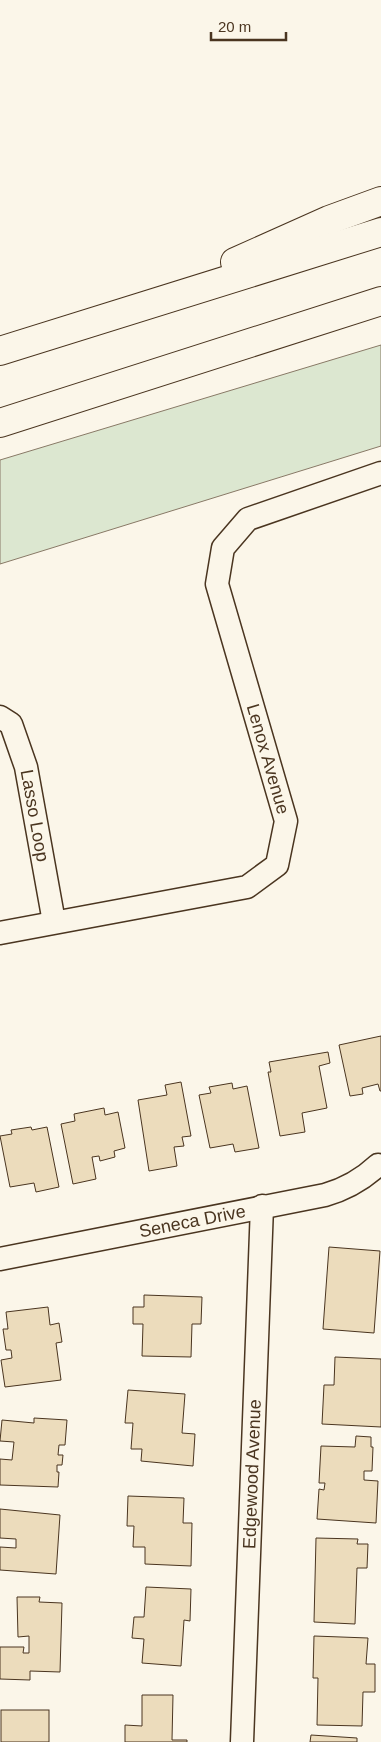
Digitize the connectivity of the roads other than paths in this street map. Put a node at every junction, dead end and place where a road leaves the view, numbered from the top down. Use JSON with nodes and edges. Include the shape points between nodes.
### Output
{"nodes":[{"id":1,"x":381,"y":201,"type":"edge"},
{"id":2,"x":381,"y":232,"type":"edge"},
{"id":3,"x":381,"y":301,"type":"edge"},
{"id":4,"x":108,"y":317,"type":"junction"},
{"id":5,"x":0,"y":351,"type":"edge"},
{"id":6,"x":0,"y":423,"type":"edge"},
{"id":7,"x":381,"y":473,"type":"edge"},
{"id":8,"x":0,"y":717,"type":"edge"},
{"id":9,"x":54,"y":922,"type":"junction"},
{"id":10,"x":0,"y":933,"type":"edge"},
{"id":11,"x":378,"y":1165,"type":"dead end"},
{"id":12,"x":262,"y":1206,"type":"junction"},
{"id":13,"x":0,"y":1259,"type":"edge"},
{"id":14,"x":242,"y":1742,"type":"edge"}],
"edges":[{"from":1,"to":4,"type":"highway","via":[[329,220]]},
{"from":2,"to":4,"type":"highway"},
{"from":3,"to":6,"type":"highway"},
{"from":4,"to":5,"type":"highway"},
{"from":7,"to":9,"type":"street","name":"Lenox Avenue","via":[[248,519],[223,548],[217,584],[286,821],[277,865],[247,887]]},
{"from":8,"to":9,"type":"street","name":"Lasso Loop","via":[[12,724],[26,767]]},
{"from":9,"to":10,"type":"street","name":"Lenox Avenue"},
{"from":11,"to":12,"type":"street","name":"Seneca Drive","via":[[341,1190]]},
{"from":12,"to":13,"type":"street","name":"Seneca Drive"},
{"from":12,"to":14,"type":"street","name":"Edgewood Avenue"}]}
